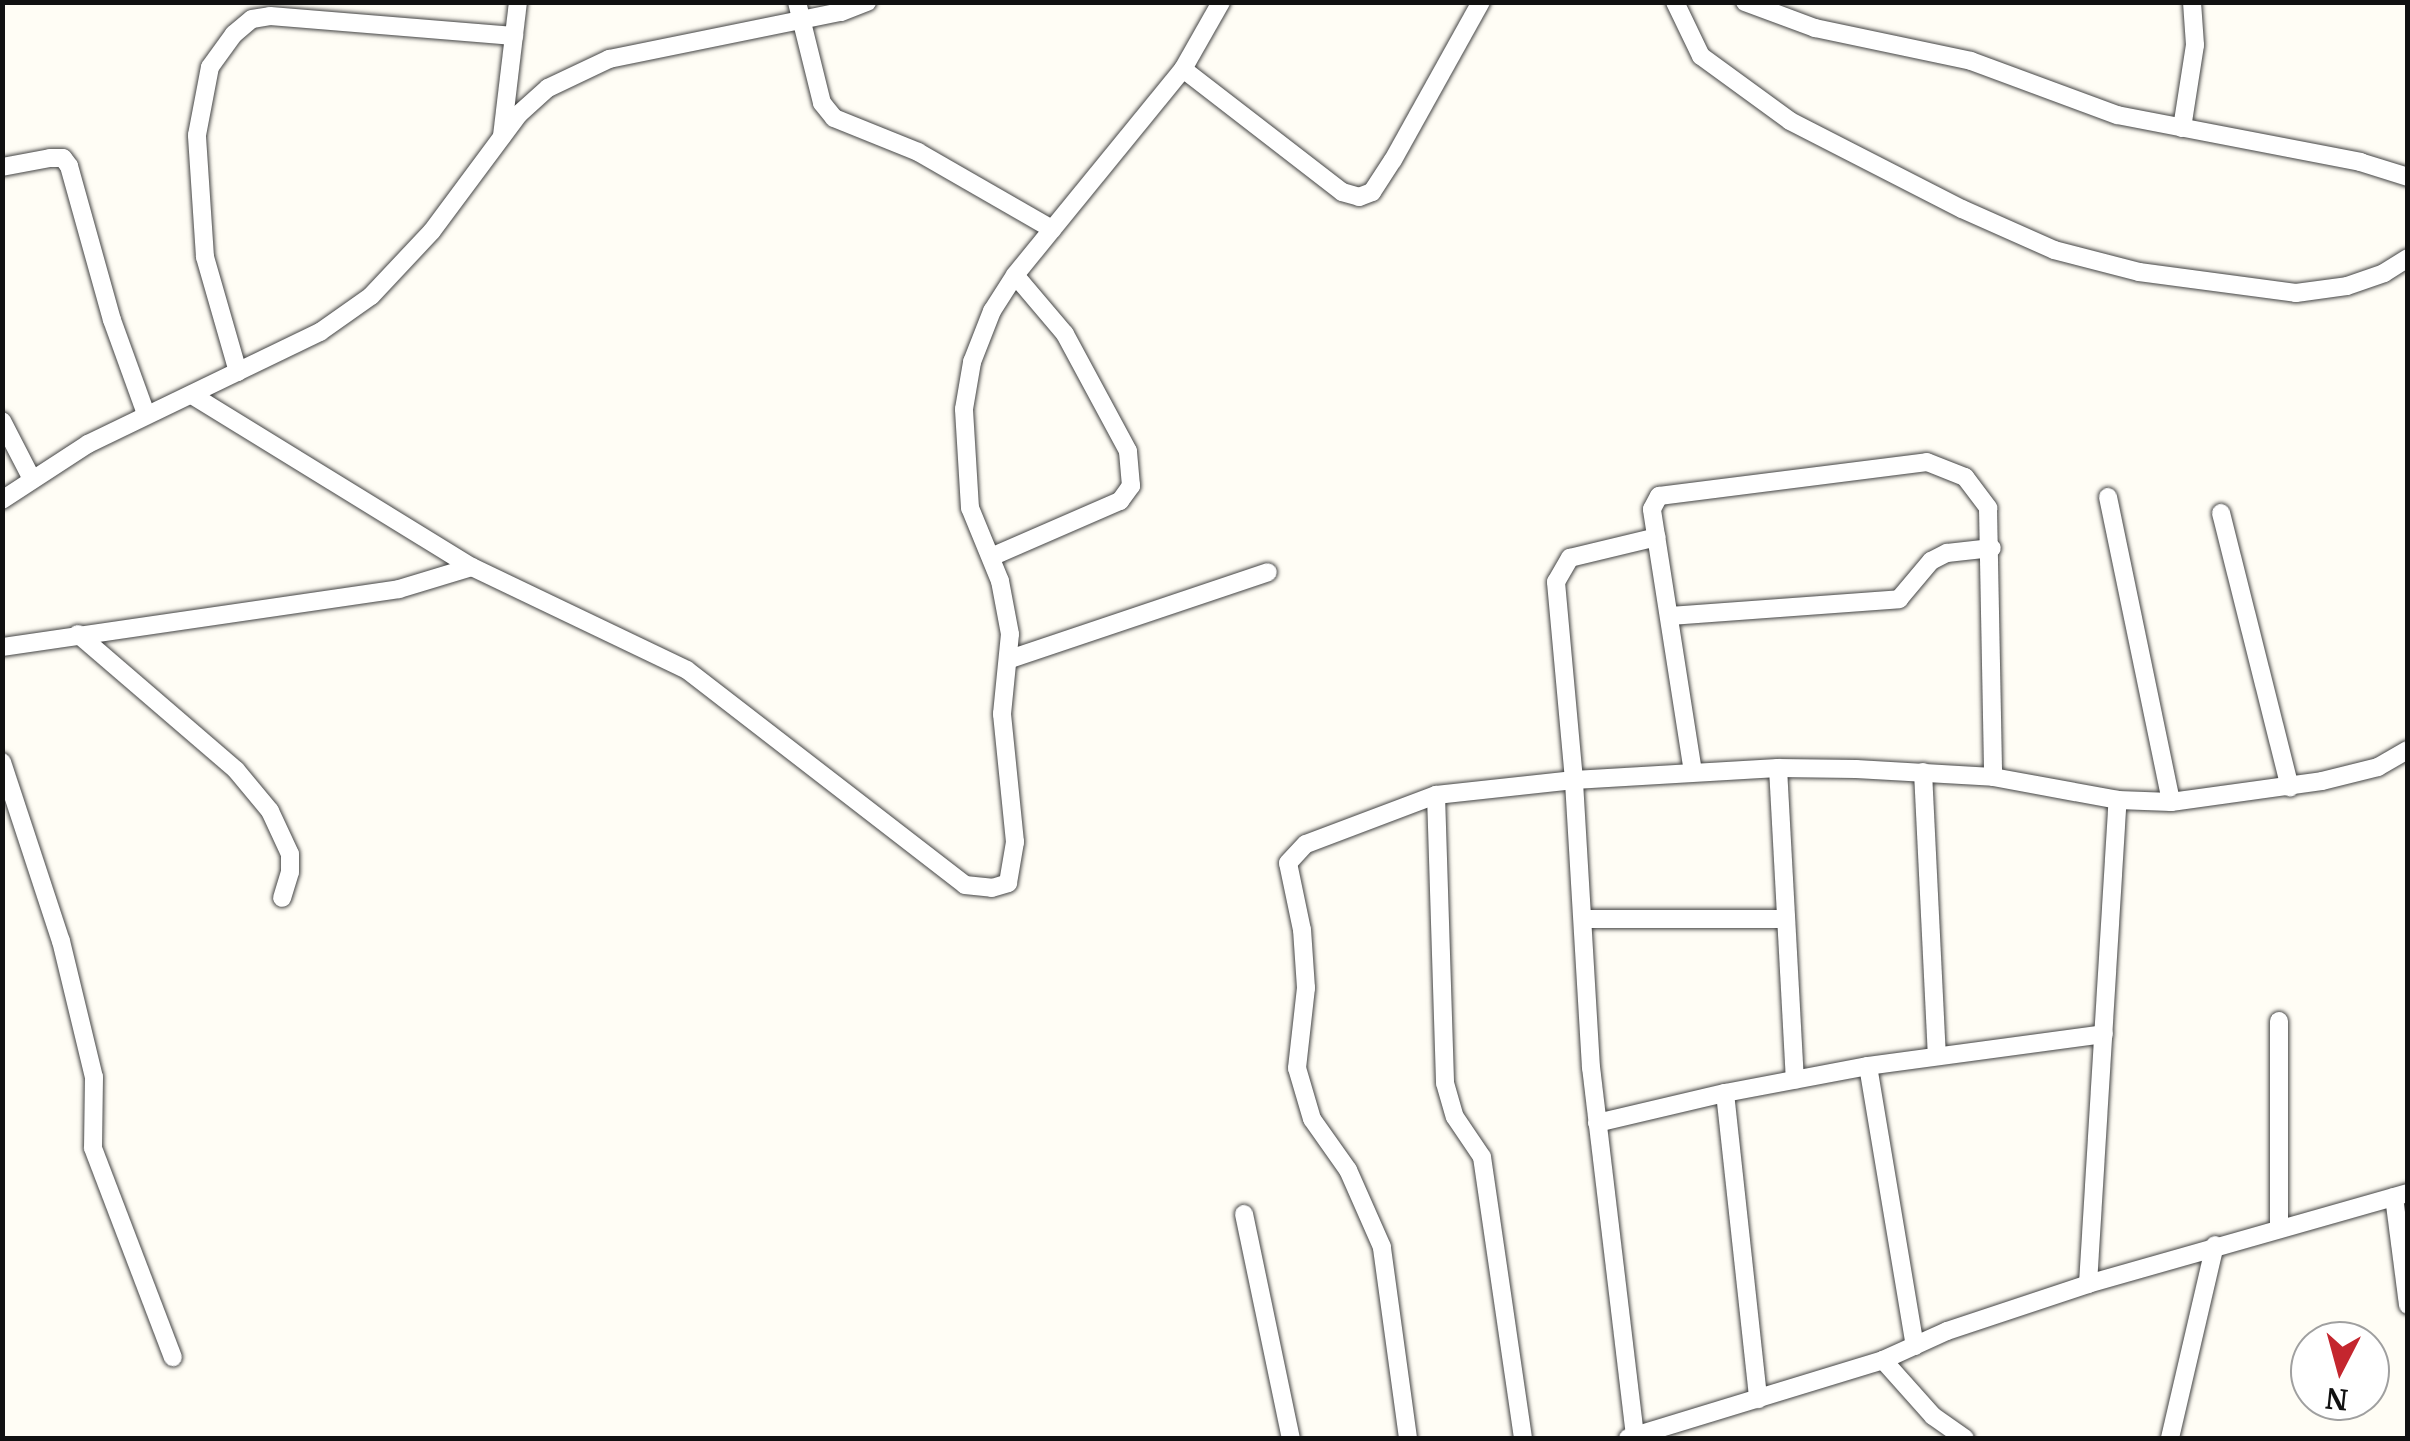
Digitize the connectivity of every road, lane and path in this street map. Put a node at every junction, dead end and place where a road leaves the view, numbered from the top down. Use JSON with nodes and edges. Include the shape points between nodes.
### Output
{"nodes":[{"id":1,"x":518,"y":2,"type":"edge"},
{"id":2,"x":866,"y":2,"type":"edge"},
{"id":3,"x":1221,"y":2,"type":"edge"},
{"id":4,"x":1481,"y":2,"type":"edge"},
{"id":5,"x":1674,"y":2,"type":"edge"},
{"id":6,"x":1746,"y":2,"type":"edge"},
{"id":7,"x":2192,"y":2,"type":"edge"},
{"id":8,"x":798,"y":11,"type":"edge"},
{"id":9,"x":514,"y":36,"type":"junction"},
{"id":10,"x":1183,"y":69,"type":"junction"},
{"id":11,"x":2182,"y":128,"type":"junction"},
{"id":12,"x":501,"y":139,"type":"junction"},
{"id":13,"x":2,"y":166,"type":"edge"},
{"id":14,"x":2408,"y":176,"type":"edge"},
{"id":15,"x":1052,"y":229,"type":"junction"},
{"id":16,"x":2408,"y":258,"type":"edge"},
{"id":17,"x":1015,"y":275,"type":"junction"},
{"id":18,"x":238,"y":372,"type":"junction"},
{"id":19,"x":192,"y":395,"type":"junction"},
{"id":20,"x":146,"y":414,"type":"junction"},
{"id":21,"x":2,"y":421,"type":"edge"},
{"id":22,"x":32,"y":478,"type":"junction"},
{"id":23,"x":2108,"y":498,"type":"dead end"},
{"id":24,"x":2,"y":500,"type":"edge"},
{"id":25,"x":2221,"y":513,"type":"dead end"},
{"id":26,"x":1656,"y":537,"type":"junction"},
{"id":27,"x":1992,"y":548,"type":"junction"},
{"id":28,"x":991,"y":556,"type":"junction"},
{"id":29,"x":472,"y":566,"type":"junction"},
{"id":30,"x":1268,"y":572,"type":"dead end"},
{"id":31,"x":1670,"y":616,"type":"junction"},
{"id":32,"x":78,"y":634,"type":"junction"},
{"id":33,"x":2,"y":647,"type":"edge"},
{"id":34,"x":1010,"y":658,"type":"junction"},
{"id":35,"x":2404,"y":755,"type":"edge"},
{"id":36,"x":2,"y":762,"type":"edge"},
{"id":37,"x":1778,"y":768,"type":"junction"},
{"id":38,"x":1693,"y":772,"type":"junction"},
{"id":39,"x":1923,"y":772,"type":"junction"},
{"id":40,"x":1993,"y":776,"type":"junction"},
{"id":41,"x":1574,"y":780,"type":"junction"},
{"id":42,"x":2290,"y":787,"type":"junction"},
{"id":43,"x":1436,"y":795,"type":"junction"},
{"id":44,"x":2118,"y":800,"type":"junction"},
{"id":45,"x":2172,"y":802,"type":"junction"},
{"id":46,"x":282,"y":898,"type":"dead end"},
{"id":47,"x":1583,"y":919,"type":"junction"},
{"id":48,"x":1784,"y":919,"type":"junction"},
{"id":49,"x":2279,"y":1021,"type":"dead end"},
{"id":50,"x":2104,"y":1034,"type":"junction"},
{"id":51,"x":1937,"y":1055,"type":"junction"},
{"id":52,"x":1868,"y":1066,"type":"junction"},
{"id":53,"x":1795,"y":1080,"type":"junction"},
{"id":54,"x":1725,"y":1093,"type":"junction"},
{"id":55,"x":1597,"y":1124,"type":"junction"},
{"id":56,"x":2401,"y":1195,"type":"edge"},
{"id":57,"x":1244,"y":1214,"type":"dead end"},
{"id":58,"x":2279,"y":1226,"type":"junction"},
{"id":59,"x":2215,"y":1244,"type":"junction"},
{"id":60,"x":2088,"y":1284,"type":"junction"},
{"id":61,"x":2408,"y":1305,"type":"edge"},
{"id":62,"x":1915,"y":1346,"type":"junction"},
{"id":63,"x":173,"y":1357,"type":"dead end"},
{"id":64,"x":1883,"y":1360,"type":"junction"},
{"id":65,"x":1758,"y":1398,"type":"junction"},
{"id":66,"x":1631,"y":1437,"type":"edge"},
{"id":67,"x":1291,"y":1438,"type":"edge"},
{"id":68,"x":1408,"y":1438,"type":"edge"},
{"id":69,"x":1523,"y":1438,"type":"edge"},
{"id":70,"x":1965,"y":1438,"type":"edge"},
{"id":71,"x":2170,"y":1438,"type":"edge"}],
"edges":[{"from":1,"to":9,"type":"street"},
{"from":2,"to":8,"type":"street"},
{"from":3,"to":10,"type":"street"},
{"from":4,"to":10,"type":"street","via":[[1393,160],[1372,192],[1359,197],[1342,192]]},
{"from":5,"to":16,"type":"street","via":[[1700,56],[1790,121],[2054,250],[2139,272],[2296,292],[2347,286]]},
{"from":6,"to":11,"type":"street","via":[[1815,28],[1934,50],[2117,115]]},
{"from":7,"to":11,"type":"street","via":[[2195,45]]},
{"from":8,"to":12,"type":"street","via":[[609,59],[548,88]]},
{"from":8,"to":15,"type":"street","via":[[822,103],[834,118],[918,152]]},
{"from":9,"to":12,"type":"street"},
{"from":9,"to":18,"type":"street","via":[[270,16],[252,19],[227,42],[210,68],[197,135],[205,257]]},
{"from":10,"to":15,"type":"street"},
{"from":11,"to":14,"type":"street"},
{"from":12,"to":18,"type":"street","via":[[432,231],[370,296],[320,332]]},
{"from":13,"to":20,"type":"street","via":[[63,158],[70,166]]},
{"from":15,"to":17,"type":"street"},
{"from":17,"to":28,"type":"street","via":[[979,339],[964,410],[970,508]]},
{"from":17,"to":28,"type":"street","via":[[1065,334],[1128,451],[1131,486],[1120,500]]},
{"from":18,"to":19,"type":"street"},
{"from":19,"to":20,"type":"street"},
{"from":19,"to":29,"type":"street"},
{"from":20,"to":22,"type":"street"},
{"from":21,"to":22,"type":"street"},
{"from":22,"to":24,"type":"street"},
{"from":23,"to":45,"type":"street"},
{"from":25,"to":42,"type":"street"},
{"from":26,"to":27,"type":"street","via":[[1652,509],[1672,491],[1927,462],[1965,477],[1980,492]]},
{"from":26,"to":31,"type":"street"},
{"from":26,"to":41,"type":"street","via":[[1570,558],[1556,582]]},
{"from":27,"to":31,"type":"street","via":[[1931,561],[1898,599]]},
{"from":27,"to":40,"type":"street"},
{"from":28,"to":34,"type":"street","via":[[1009,618]]},
{"from":29,"to":32,"type":"street","via":[[400,589]]},
{"from":29,"to":34,"type":"street","via":[[687,670],[965,886],[1008,882],[1013,866],[1002,714]]},
{"from":30,"to":34,"type":"street"},
{"from":31,"to":38,"type":"street"},
{"from":32,"to":33,"type":"street"},
{"from":32,"to":46,"type":"street","via":[[236,770],[270,811],[290,854]]},
{"from":35,"to":42,"type":"street"},
{"from":36,"to":63,"type":"street","via":[[61,941],[94,1077],[92,1148]]},
{"from":37,"to":38,"type":"street"},
{"from":37,"to":39,"type":"street"},
{"from":37,"to":48,"type":"street"},
{"from":38,"to":41,"type":"street"},
{"from":39,"to":40,"type":"street"},
{"from":39,"to":51,"type":"street"},
{"from":40,"to":44,"type":"street"},
{"from":41,"to":43,"type":"street"},
{"from":41,"to":47,"type":"street"},
{"from":42,"to":45,"type":"street"},
{"from":43,"to":68,"type":"street","via":[[1306,844],[1288,863],[1306,988],[1297,1068],[1312,1119],[1348,1170],[1382,1247]]},
{"from":43,"to":69,"type":"street","via":[[1445,1083],[1455,1117],[1482,1157]]},
{"from":44,"to":45,"type":"street"},
{"from":44,"to":50,"type":"street"},
{"from":47,"to":48,"type":"street"},
{"from":47,"to":55,"type":"street"},
{"from":48,"to":53,"type":"street"},
{"from":49,"to":58,"type":"street"},
{"from":50,"to":51,"type":"street"},
{"from":50,"to":60,"type":"street"},
{"from":51,"to":52,"type":"street"},
{"from":52,"to":53,"type":"street"},
{"from":52,"to":62,"type":"street"},
{"from":53,"to":54,"type":"street"},
{"from":54,"to":55,"type":"street"},
{"from":54,"to":65,"type":"street"},
{"from":55,"to":66,"type":"street"},
{"from":56,"to":58,"type":"street"},
{"from":56,"to":61,"type":"street"},
{"from":57,"to":67,"type":"street"},
{"from":58,"to":59,"type":"street"},
{"from":59,"to":60,"type":"street"},
{"from":59,"to":71,"type":"street"},
{"from":60,"to":62,"type":"street"},
{"from":62,"to":64,"type":"street"},
{"from":64,"to":65,"type":"street"},
{"from":64,"to":70,"type":"street","via":[[1933,1416]]},
{"from":65,"to":66,"type":"street"}]}
